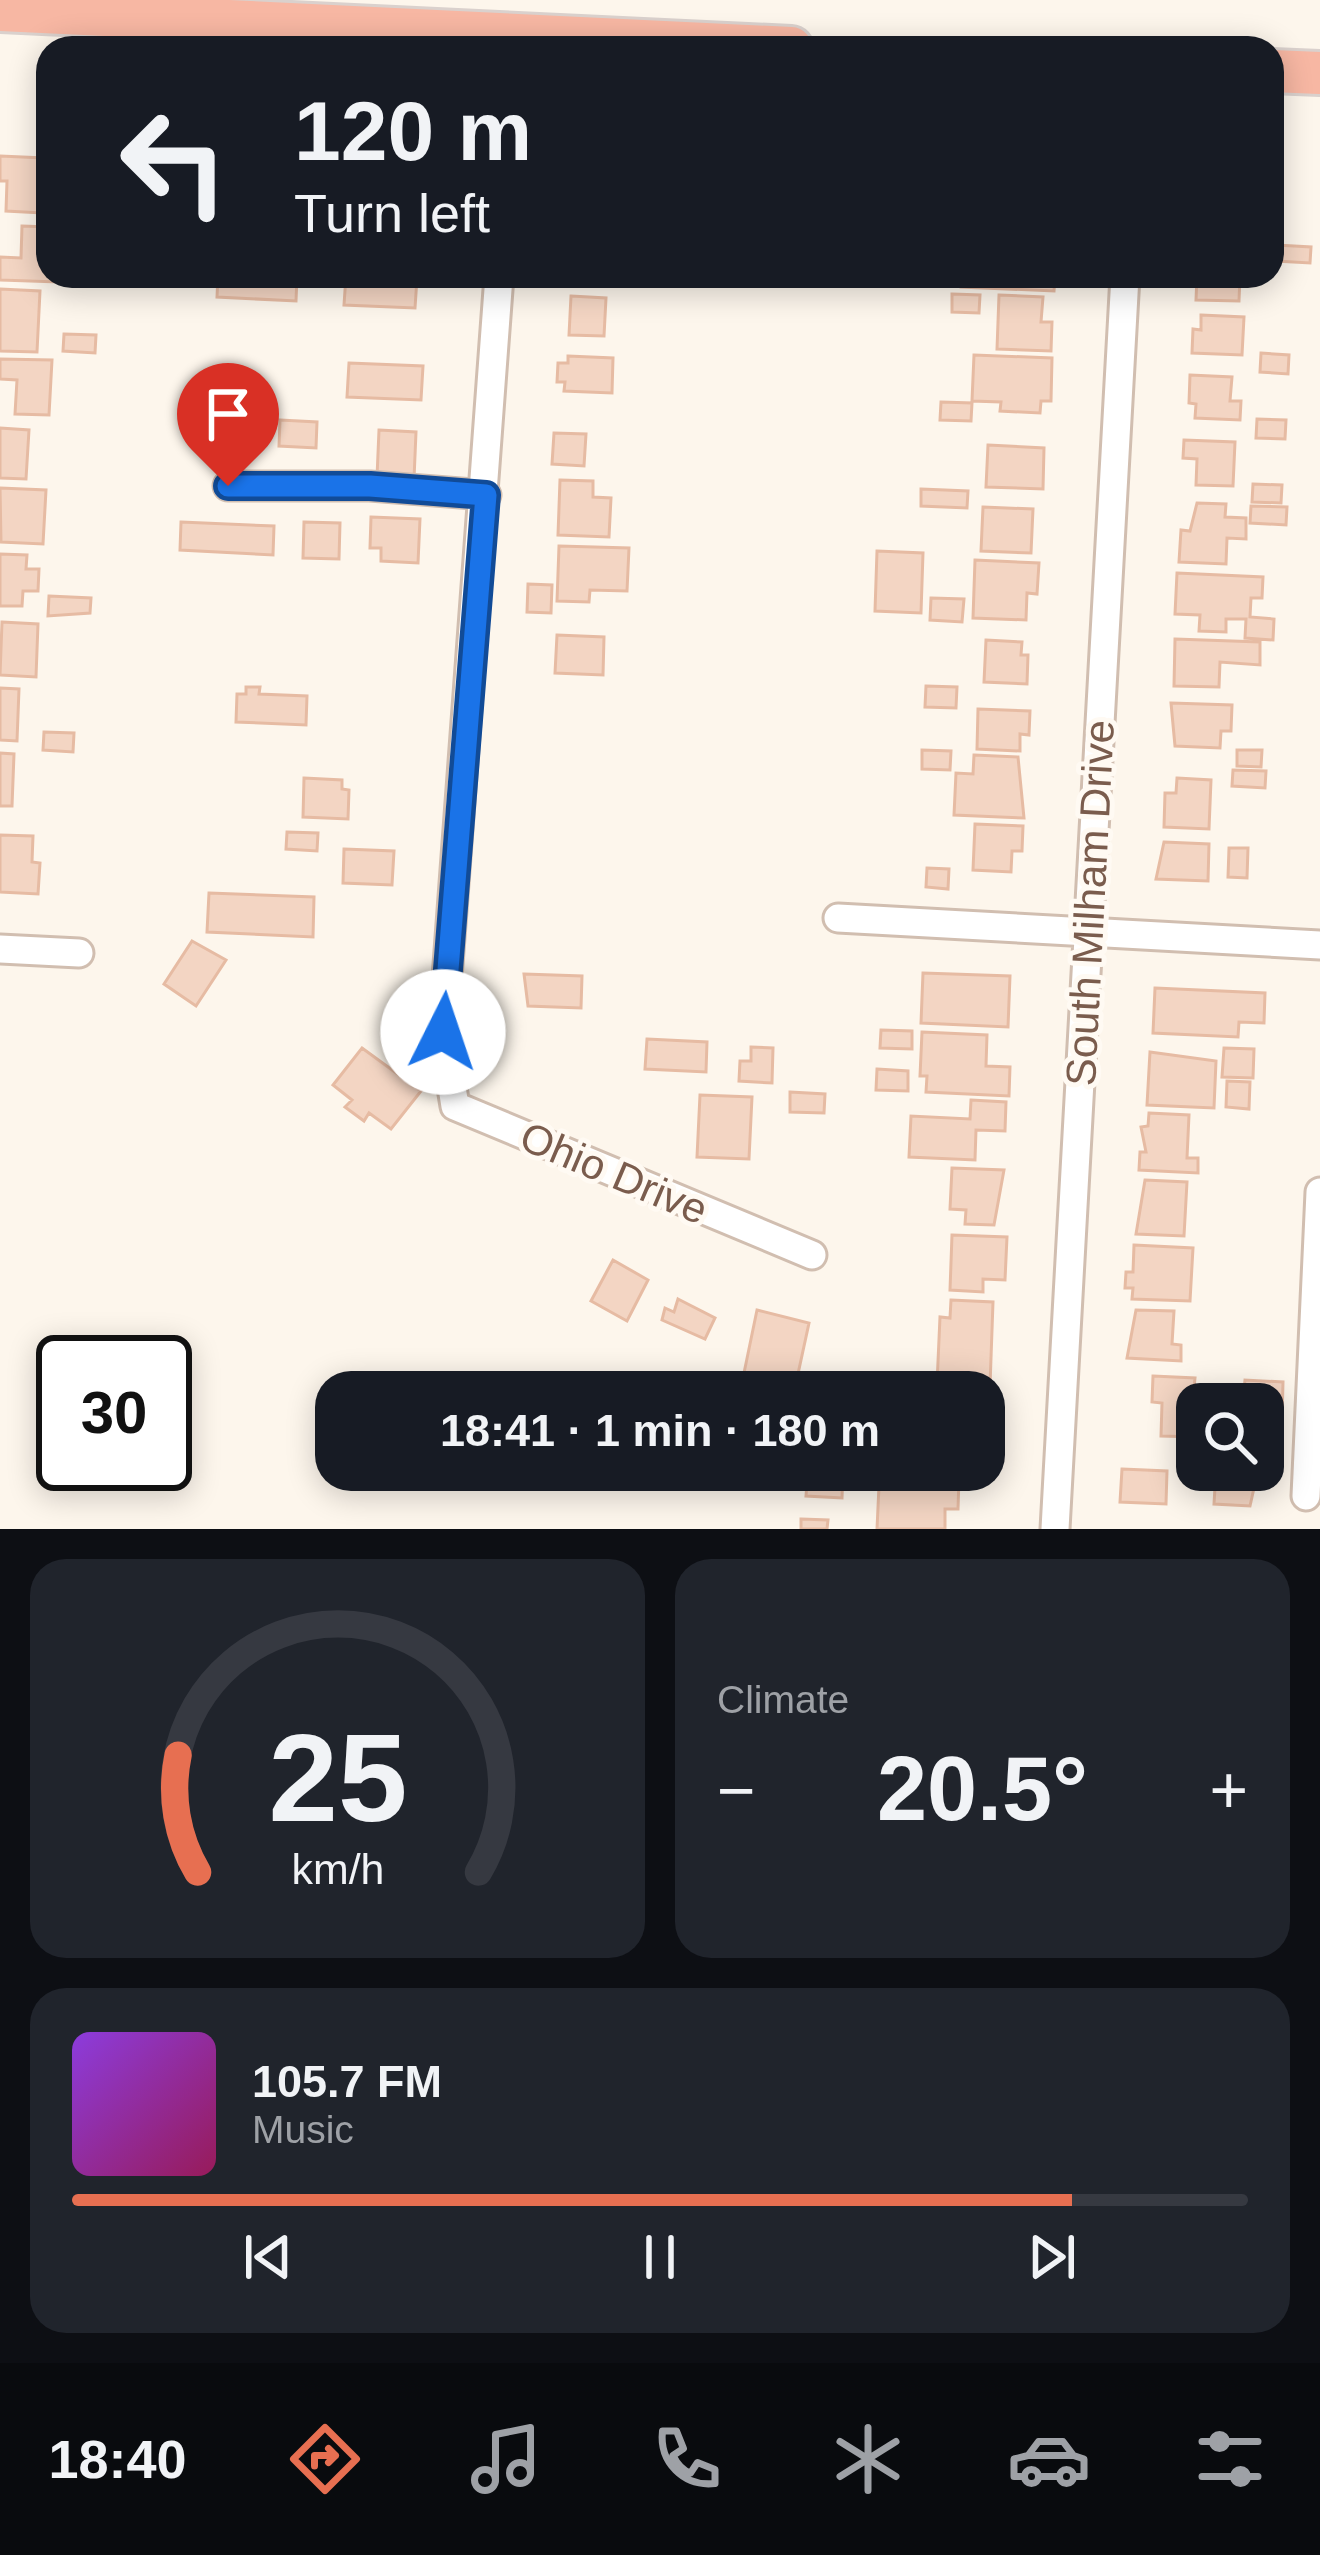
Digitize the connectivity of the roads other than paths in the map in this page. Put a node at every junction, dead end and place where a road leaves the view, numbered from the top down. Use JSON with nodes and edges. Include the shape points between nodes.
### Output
{"nodes":[{"id":1,"x":0,"y":10,"type":"edge"},
{"id":2,"x":541,"y":36,"type":"edge"},
{"id":3,"x":1284,"y":72,"type":"edge"},
{"id":4,"x":1320,"y":74,"type":"edge"},
{"id":5,"x":498,"y":288,"type":"edge"},
{"id":6,"x":1124,"y":288,"type":"edge"},
{"id":7,"x":228,"y":486,"type":"dead end"},
{"id":8,"x":486,"y":495,"type":"junction"},
{"id":9,"x":838,"y":917,"type":"dead end"},
{"id":10,"x":1089,"y":932,"type":"junction"},
{"id":11,"x":1320,"y":945,"type":"edge"},
{"id":12,"x":0,"y":949,"type":"edge"},
{"id":13,"x":79,"y":953,"type":"dead end"},
{"id":14,"x":1320,"y":1192,"type":"edge"},
{"id":15,"x":812,"y":1255,"type":"dead end"},
{"id":16,"x":1306,"y":1496,"type":"dead end"},
{"id":17,"x":1055,"y":1529,"type":"edge"}],
"edges":[{"from":1,"to":2,"type":"highway"},
{"from":3,"to":4,"type":"highway"},
{"from":5,"to":8,"type":"street","name":"Ohio Drive"},
{"from":6,"to":10,"type":"street","name":"South Milham Drive"},
{"from":7,"to":8,"type":"street"},
{"from":8,"to":15,"type":"street","name":"Ohio Drive","via":[[443,1032],[455,1106]]},
{"from":9,"to":10,"type":"street"},
{"from":10,"to":11,"type":"street"},
{"from":10,"to":17,"type":"street","name":"South Milham Drive"},
{"from":12,"to":13,"type":"street"},
{"from":14,"to":16,"type":"street"}]}
